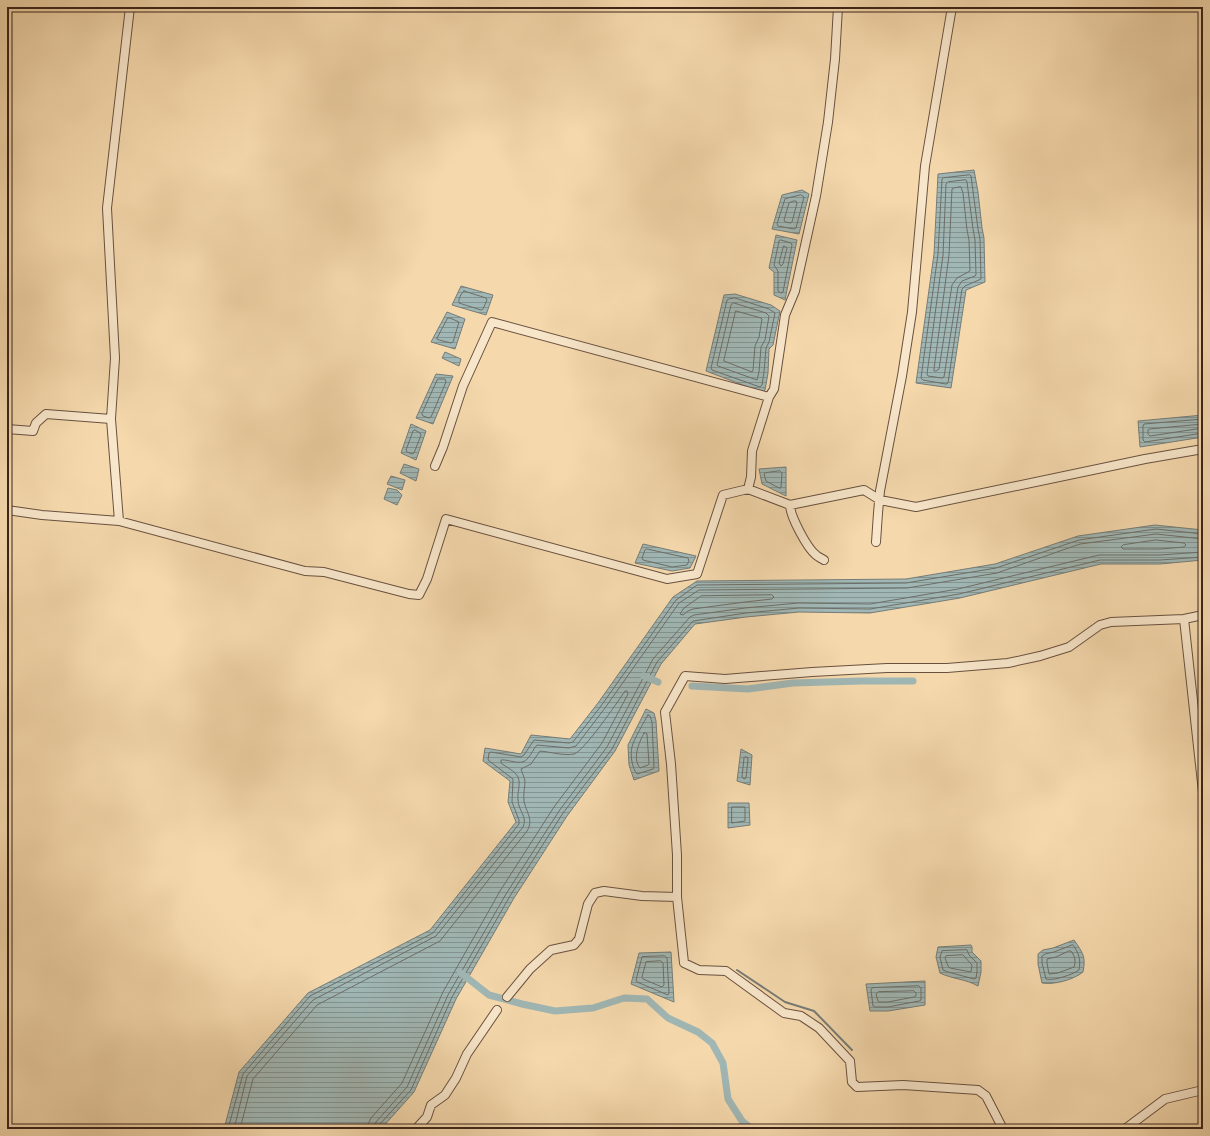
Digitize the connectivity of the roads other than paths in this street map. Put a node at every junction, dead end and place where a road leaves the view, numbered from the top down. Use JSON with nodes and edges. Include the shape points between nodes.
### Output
{"nodes":[{"id":1,"x":130,"y":7,"type":"edge"},
{"id":2,"x":838,"y":7,"type":"edge"},
{"id":3,"x":952,"y":7,"type":"edge"},
{"id":4,"x":769,"y":397,"type":"junction"},
{"id":5,"x":111,"y":419,"type":"junction"},
{"id":6,"x":7,"y":429,"type":"edge"},
{"id":7,"x":1203,"y":449,"type":"edge"},
{"id":8,"x":435,"y":466,"type":"dead end"},
{"id":9,"x":748,"y":489,"type":"junction"},
{"id":10,"x":880,"y":500,"type":"junction"},
{"id":11,"x":790,"y":505,"type":"junction"},
{"id":12,"x":7,"y":510,"type":"edge"},
{"id":13,"x":119,"y":522,"type":"junction"},
{"id":14,"x":876,"y":542,"type":"dead end"},
{"id":15,"x":824,"y":560,"type":"dead end"},
{"id":16,"x":1203,"y":615,"type":"edge"},
{"id":17,"x":1184,"y":619,"type":"junction"},
{"id":18,"x":1203,"y":792,"type":"edge"},
{"id":19,"x":677,"y":897,"type":"junction"},
{"id":20,"x":507,"y":997,"type":"dead end"},
{"id":21,"x":497,"y":1010,"type":"dead end"},
{"id":22,"x":1203,"y":1090,"type":"edge"},
{"id":23,"x":416,"y":1129,"type":"edge"},
{"id":24,"x":1003,"y":1129,"type":"edge"},
{"id":25,"x":1125,"y":1129,"type":"edge"}],
"edges":[{"from":1,"to":5,"type":"street","via":[[107,208],[115,358]]},
{"from":2,"to":4,"type":"street","via":[[829,114],[816,196],[795,291],[785,314],[774,389]]},
{"from":3,"to":10,"type":"street","via":[[925,166],[912,312]]},
{"from":4,"to":8,"type":"street","via":[[492,322],[463,386]]},
{"from":4,"to":9,"type":"street","via":[[752,451]]},
{"from":5,"to":6,"type":"street","via":[[46,414],[36,423],[34,431]]},
{"from":5,"to":13,"type":"street"},
{"from":7,"to":10,"type":"street","via":[[916,507]]},
{"from":9,"to":11,"type":"street"},
{"from":9,"to":13,"type":"street","via":[[723,495],[698,574],[667,579],[446,519],[427,579],[419,595],[324,572],[305,571]]},
{"from":10,"to":11,"type":"street","via":[[864,490]]},
{"from":10,"to":14,"type":"street"},
{"from":11,"to":15,"type":"street","via":[[790,511],[810,550]]},
{"from":12,"to":13,"type":"street"},
{"from":16,"to":17,"type":"street"},
{"from":17,"to":18,"type":"street"},
{"from":17,"to":19,"type":"street","via":[[1111,622],[1100,625],[1069,647],[1008,663],[947,668],[812,672],[725,680],[685,676],[665,712],[677,855]]},
{"from":19,"to":20,"type":"street","via":[[595,892],[588,904],[579,939],[574,944],[551,950],[530,969]]},
{"from":19,"to":24,"type":"street","via":[[684,963],[699,970],[726,971],[784,1013],[800,1016],[819,1028],[850,1061],[852,1082],[857,1087],[904,1086],[978,1090],[986,1096]]},
{"from":21,"to":23,"type":"street","via":[[445,1095],[431,1105],[427,1117]]},
{"from":22,"to":25,"type":"street","via":[[1165,1099]]}]}
